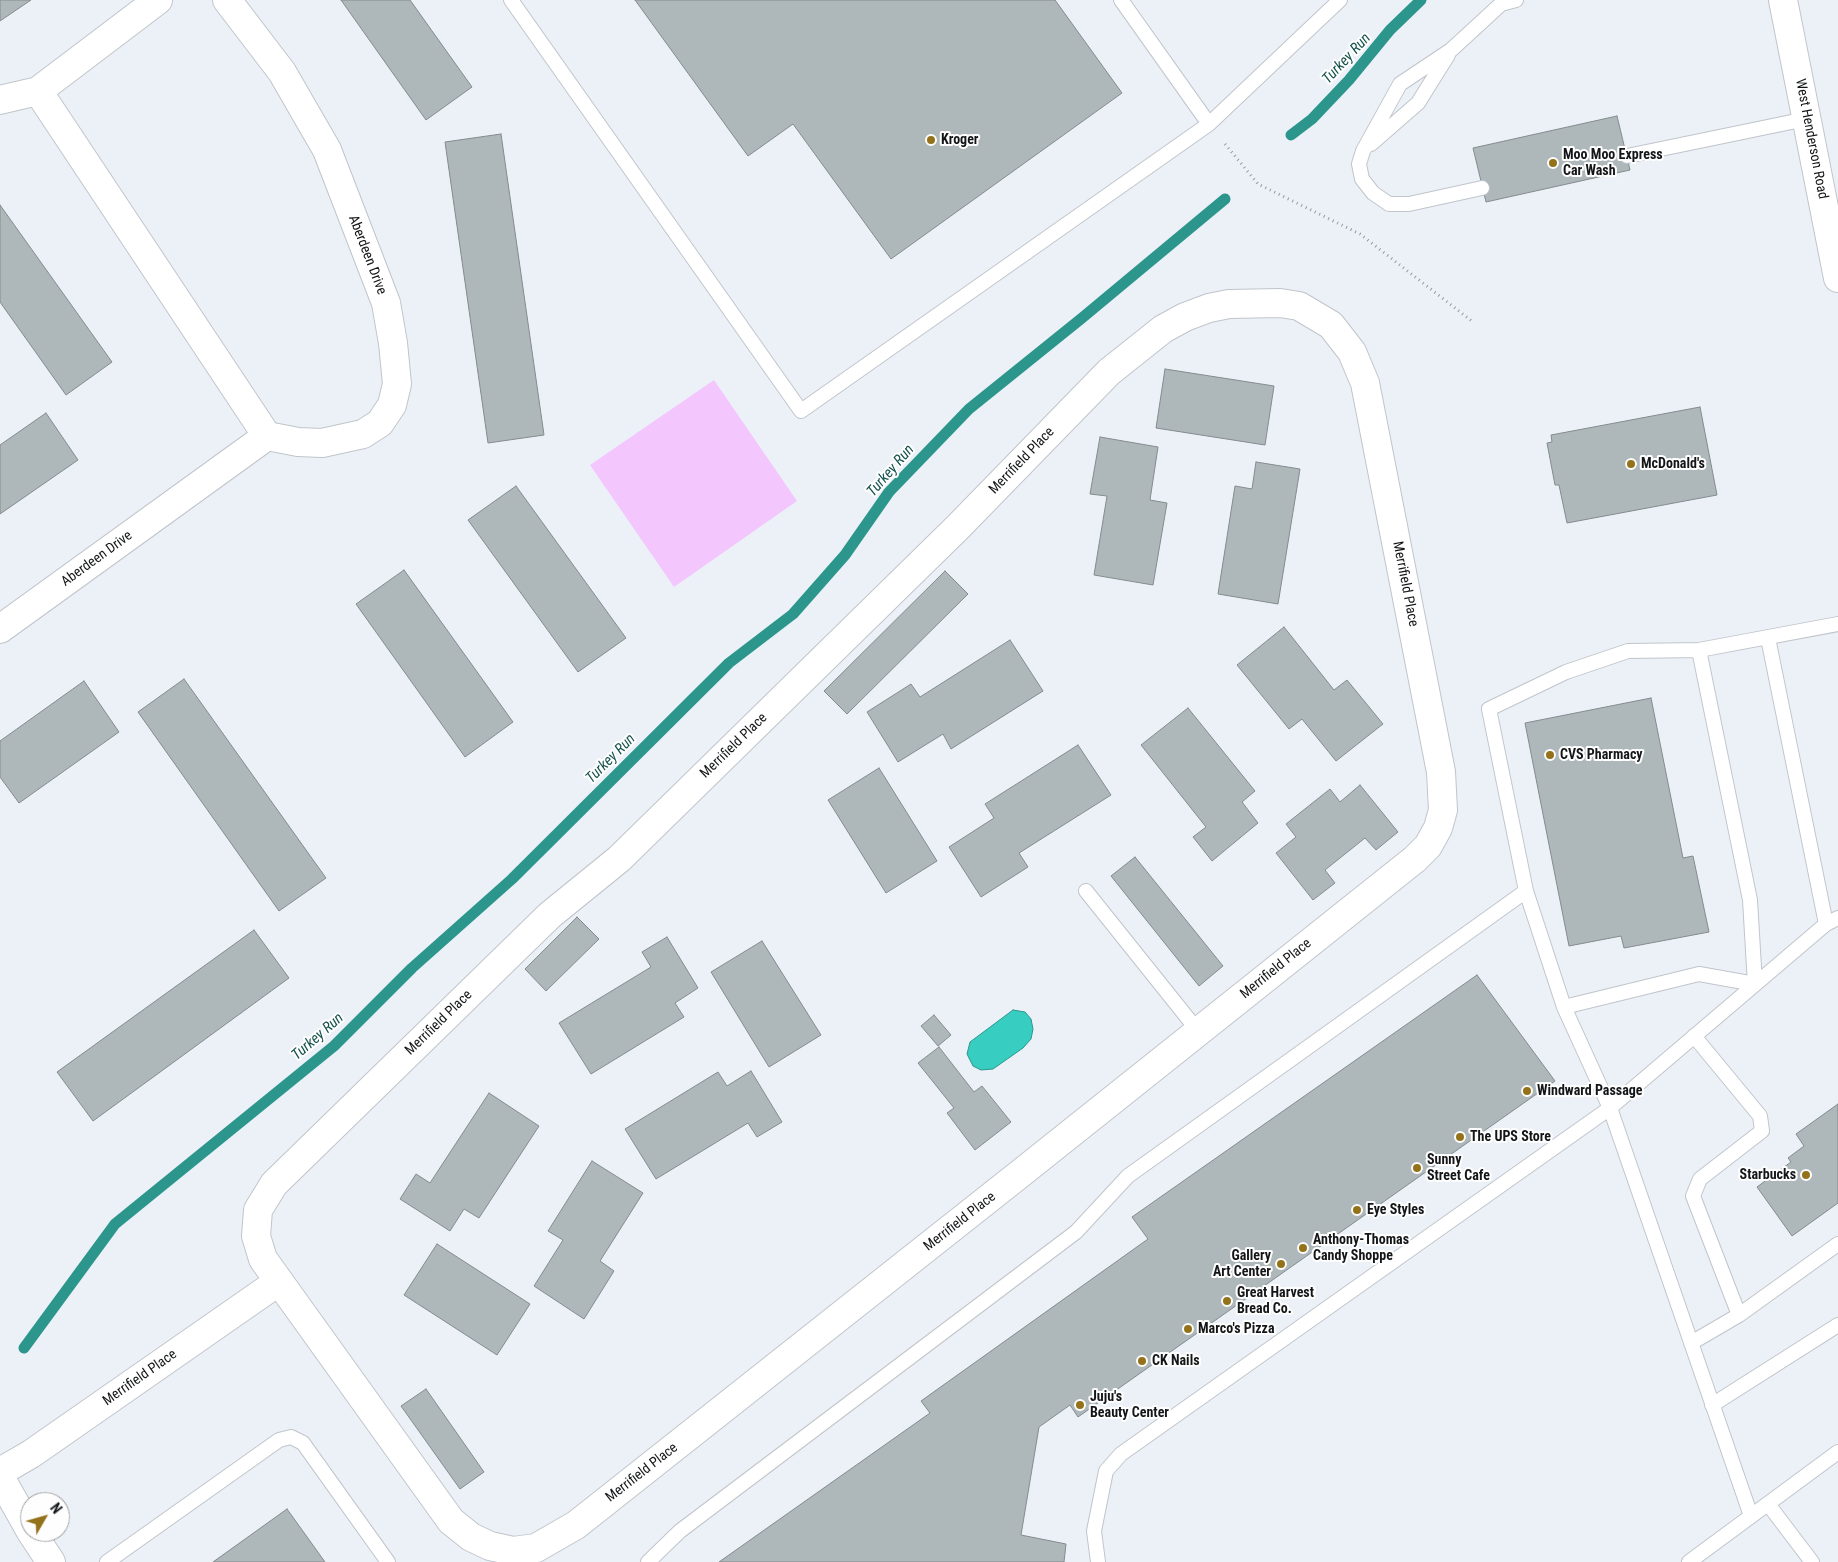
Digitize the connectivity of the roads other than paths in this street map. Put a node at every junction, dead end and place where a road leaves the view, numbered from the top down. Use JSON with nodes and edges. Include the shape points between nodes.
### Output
{"nodes":[{"id":1,"x":158,"y":0,"type":"edge"},
{"id":2,"x":227,"y":0,"type":"edge"},
{"id":3,"x":511,"y":0,"type":"edge"},
{"id":4,"x":1121,"y":0,"type":"edge"},
{"id":5,"x":1340,"y":0,"type":"edge"},
{"id":6,"x":1516,"y":0,"type":"edge"},
{"id":7,"x":1783,"y":0,"type":"edge"},
{"id":8,"x":1451,"y":50,"type":"junction"},
{"id":9,"x":38,"y":91,"type":"junction"},
{"id":10,"x":0,"y":100,"type":"edge"},
{"id":11,"x":1806,"y":119,"type":"junction"},
{"id":12,"x":1209,"y":124,"type":"junction"},
{"id":13,"x":1363,"y":151,"type":"junction"},
{"id":14,"x":1627,"y":156,"type":"dead end"},
{"id":15,"x":1482,"y":188,"type":"dead end"},
{"id":16,"x":1838,"y":278,"type":"edge"},
{"id":17,"x":267,"y":436,"type":"junction"},
{"id":18,"x":1838,"y":624,"type":"edge"},
{"id":19,"x":0,"y":629,"type":"edge"},
{"id":20,"x":1768,"y":638,"type":"junction"},
{"id":21,"x":1699,"y":650,"type":"junction"},
{"id":22,"x":1086,"y":891,"type":"dead end"},
{"id":23,"x":1526,"y":891,"type":"junction"},
{"id":24,"x":1832,"y":921,"type":"edge"},
{"id":25,"x":1755,"y":984,"type":"junction"},
{"id":26,"x":1564,"y":1007,"type":"junction"},
{"id":27,"x":1198,"y":1031,"type":"junction"},
{"id":28,"x":1694,"y":1036,"type":"junction"},
{"id":29,"x":1610,"y":1108,"type":"junction"},
{"id":30,"x":1838,"y":1244,"type":"edge"},
{"id":31,"x":278,"y":1282,"type":"junction"},
{"id":32,"x":1739,"y":1315,"type":"junction"},
{"id":33,"x":1838,"y":1325,"type":"edge"},
{"id":34,"x":1691,"y":1343,"type":"junction"},
{"id":35,"x":1712,"y":1405,"type":"junction"},
{"id":36,"x":1838,"y":1452,"type":"edge"},
{"id":37,"x":0,"y":1472,"type":"edge"},
{"id":38,"x":0,"y":1477,"type":"edge"},
{"id":39,"x":1768,"y":1504,"type":"junction"},
{"id":40,"x":20,"y":1512,"type":"edge"},
{"id":41,"x":1751,"y":1516,"type":"junction"},
{"id":42,"x":38,"y":1542,"type":"edge"},
{"id":43,"x":51,"y":1562,"type":"edge"},
{"id":44,"x":107,"y":1562,"type":"edge"},
{"id":45,"x":388,"y":1562,"type":"edge"},
{"id":46,"x":648,"y":1562,"type":"edge"},
{"id":47,"x":1098,"y":1562,"type":"edge"},
{"id":48,"x":1689,"y":1562,"type":"edge"},
{"id":49,"x":1812,"y":1562,"type":"edge"}],
"edges":[{"from":1,"to":9,"type":"street"},
{"from":2,"to":17,"type":"street","name":"Aberdeen Drive","via":[[282,72],[327,150],[386,303],[397,384],[392,405],[380,423],[363,434],[322,443]]},
{"from":3,"to":12,"type":"lane","via":[[801,411]]},
{"from":4,"to":12,"type":"lane"},
{"from":5,"to":12,"type":"lane"},
{"from":6,"to":8,"type":"lane","via":[[1501,4]]},
{"from":7,"to":11,"type":"street","name":"West Henderson Road"},
{"from":8,"to":13,"type":"lane","via":[[1418,103]]},
{"from":8,"to":13,"type":"lane","via":[[1400,84]]},
{"from":9,"to":10,"type":"street"},
{"from":9,"to":17,"type":"street"},
{"from":11,"to":14,"type":"lane"},
{"from":11,"to":16,"type":"street","name":"West Henderson Road"},
{"from":13,"to":15,"type":"lane","via":[[1360,164],[1362,179],[1373,193],[1389,204],[1408,204]]},
{"from":17,"to":19,"type":"street","name":"Aberdeen Drive"},
{"from":18,"to":20,"type":"lane"},
{"from":20,"to":21,"type":"lane"},
{"from":20,"to":24,"type":"lane"},
{"from":21,"to":23,"type":"lane","via":[[1628,651],[1566,672],[1489,709]]},
{"from":21,"to":25,"type":"lane","via":[[1750,900]]},
{"from":22,"to":27,"type":"lane"},
{"from":23,"to":26,"type":"lane"},
{"from":23,"to":46,"type":"lane","via":[[1128,1176],[1076,1232],[680,1531]]},
{"from":24,"to":25,"type":"lane"},
{"from":25,"to":26,"type":"lane","via":[[1699,974]]},
{"from":25,"to":28,"type":"lane"},
{"from":26,"to":29,"type":"lane"},
{"from":27,"to":31,"type":"street","name":"Merrifield Place","via":[[576,1526],[536,1548],[514,1551],[490,1546],[471,1537],[451,1521]]},
{"from":27,"to":31,"type":"street","name":"Merrifield Place","via":[[1415,859],[1428,846],[1443,810],[1441,772],[1366,383],[1352,352],[1331,325],[1299,306],[1280,303],[1229,304],[1185,317],[1163,329],[1109,372],[958,527],[619,859],[550,915],[274,1184],[258,1210],[256,1236],[262,1259]]},
{"from":28,"to":29,"type":"lane"},
{"from":28,"to":32,"type":"lane","via":[[1760,1116],[1762,1131],[1700,1179],[1694,1196]]},
{"from":29,"to":34,"type":"lane"},
{"from":29,"to":47,"type":"lane","via":[[1121,1454],[1106,1471],[1094,1531]]},
{"from":30,"to":32,"type":"lane"},
{"from":31,"to":37,"type":"street","name":"Merrifield Place","via":[[31,1454]]},
{"from":32,"to":34,"type":"lane"},
{"from":33,"to":35,"type":"lane"},
{"from":34,"to":35,"type":"lane"},
{"from":35,"to":41,"type":"lane"},
{"from":36,"to":39,"type":"lane"},
{"from":38,"to":40,"type":"street"},
{"from":39,"to":41,"type":"lane"},
{"from":39,"to":49,"type":"lane"},
{"from":41,"to":48,"type":"lane"},
{"from":42,"to":43,"type":"street"},
{"from":44,"to":45,"type":"lane","via":[[279,1440],[291,1437],[302,1443]]}]}
